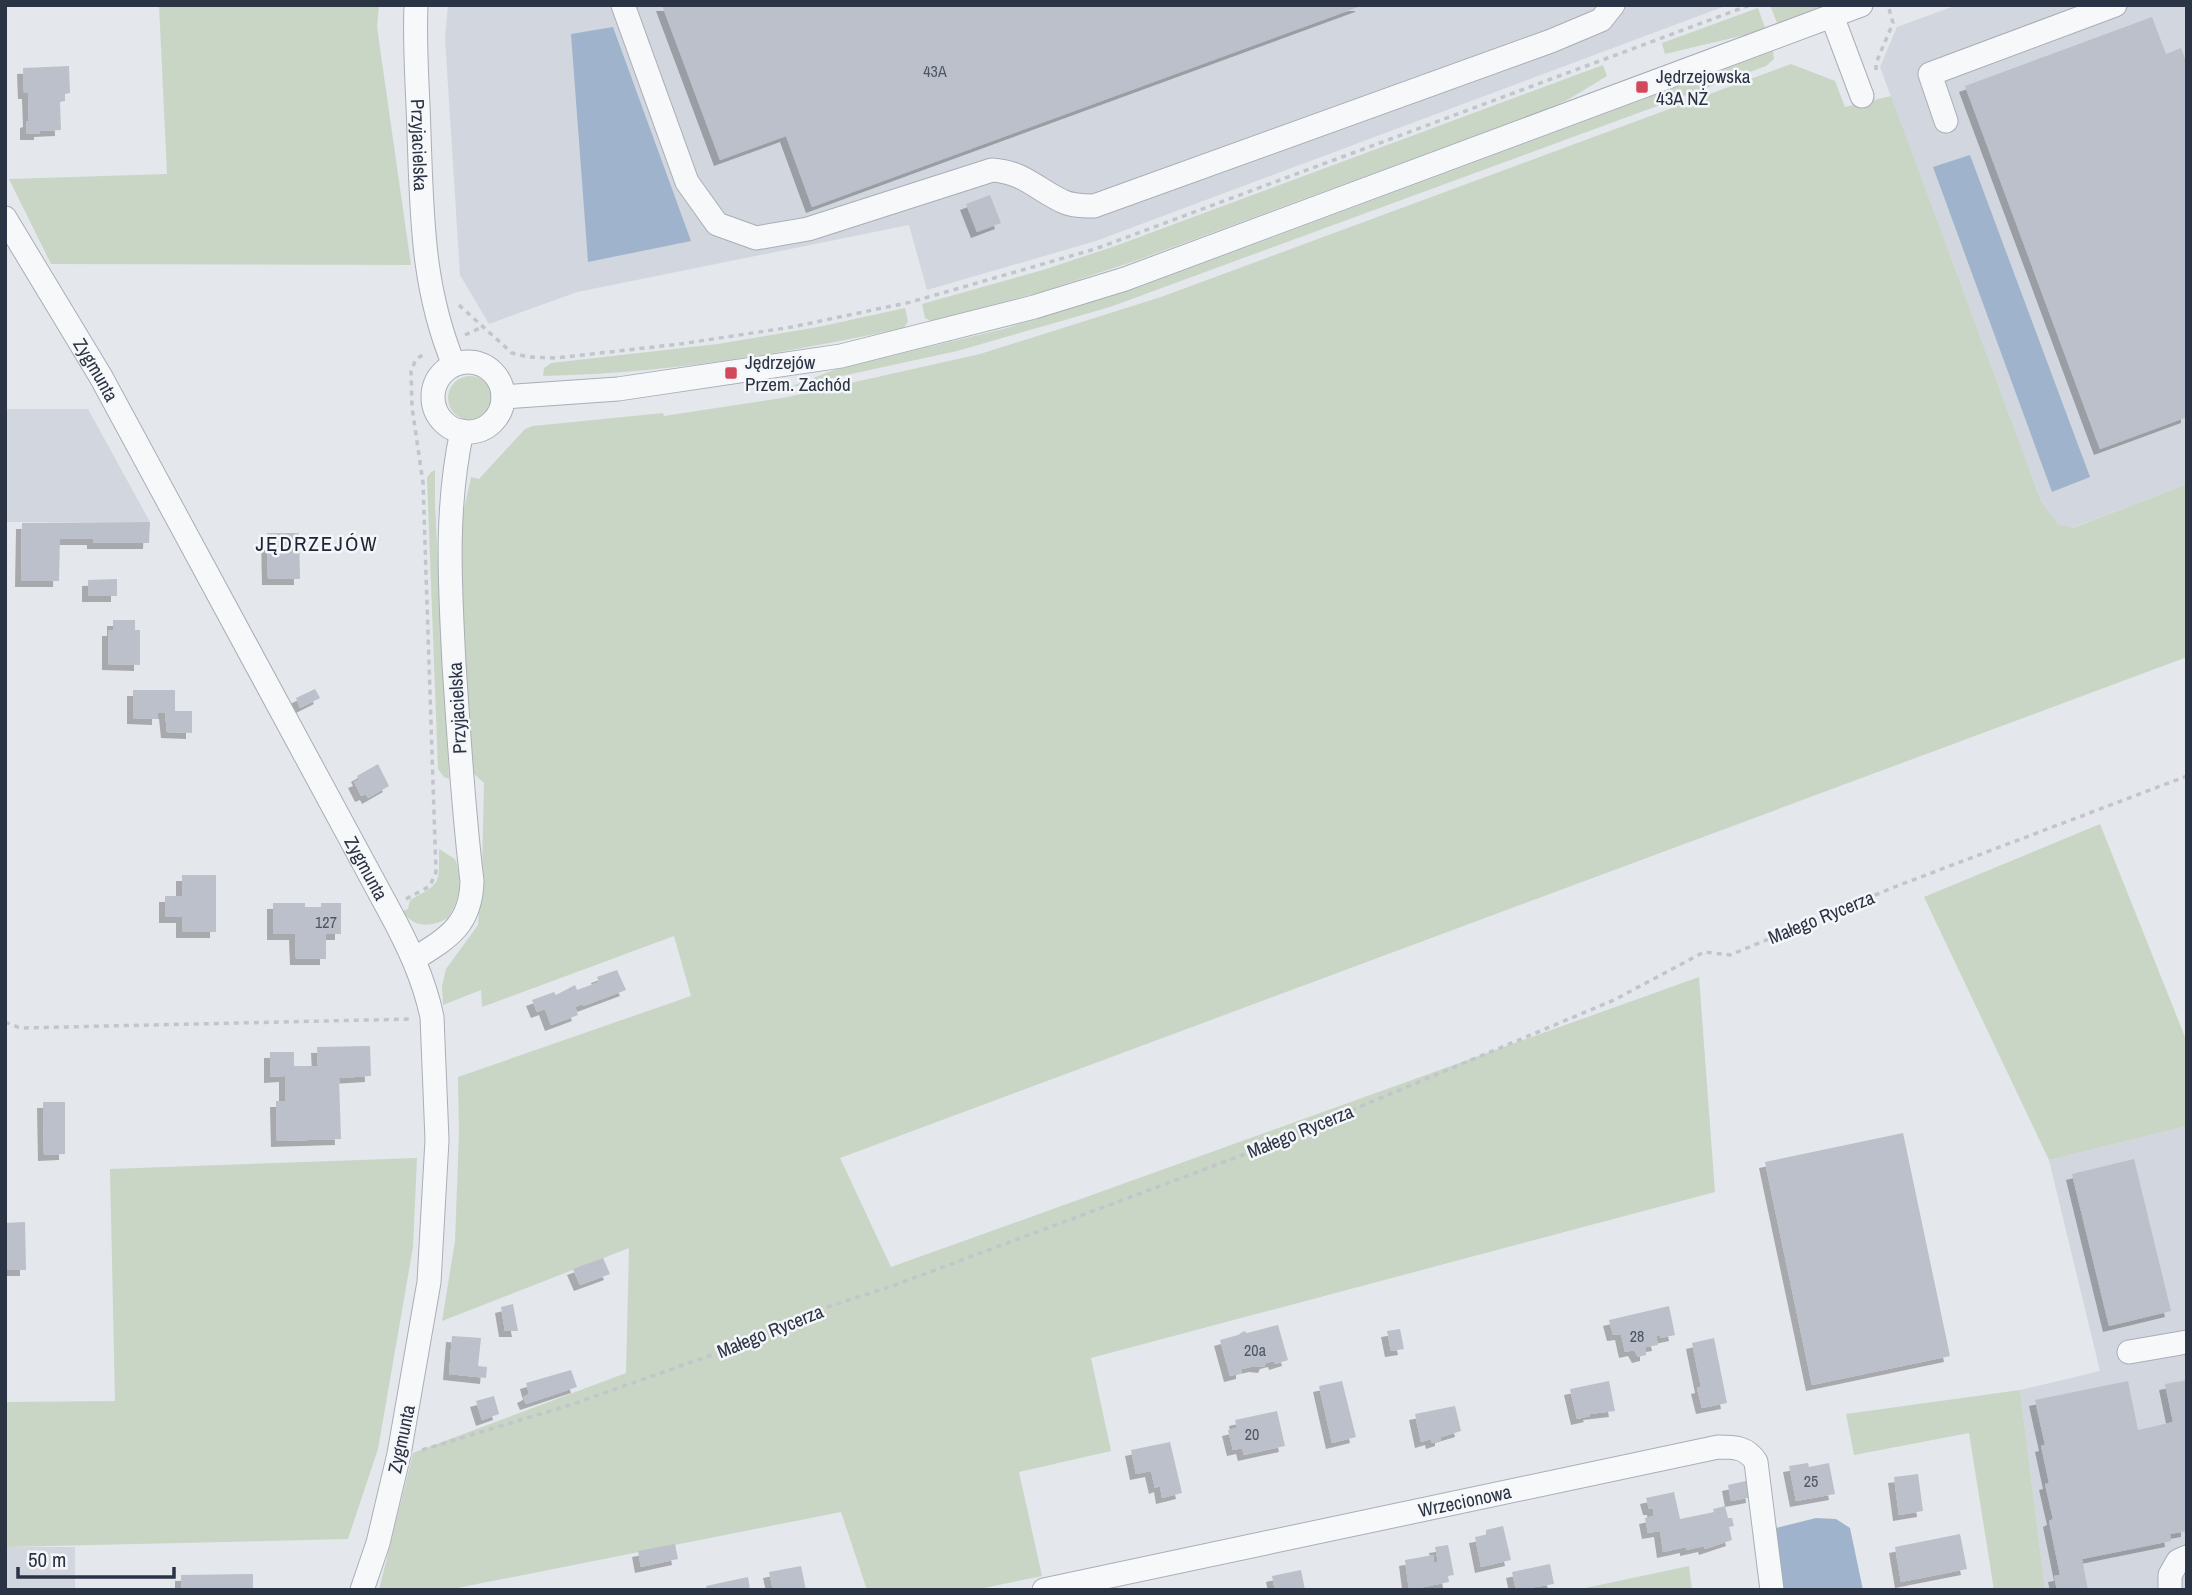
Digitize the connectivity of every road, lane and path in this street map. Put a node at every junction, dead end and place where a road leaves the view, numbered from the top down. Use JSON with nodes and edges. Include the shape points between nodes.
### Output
{"nodes":[{"id":1,"x":416,"y":5,"type":"edge"},
{"id":2,"x":623,"y":5,"type":"edge"},
{"id":3,"x":1613,"y":5,"type":"edge"},
{"id":4,"x":1750,"y":5,"type":"edge"},
{"id":5,"x":1860,"y":5,"type":"edge"},
{"id":6,"x":1888,"y":5,"type":"edge"},
{"id":7,"x":2115,"y":5,"type":"edge"},
{"id":8,"x":1832,"y":16,"type":"junction"},
{"id":9,"x":1871,"y":89,"type":"joint"},
{"id":10,"x":1946,"y":121,"type":"dead end"},
{"id":11,"x":5,"y":218,"type":"edge"},
{"id":12,"x":457,"y":304,"type":"dead end"},
{"id":13,"x":429,"y":351,"type":"dead end"},
{"id":14,"x":454,"y":365,"type":"junction"},
{"id":15,"x":503,"y":397,"type":"junction"},
{"id":16,"x":461,"y":431,"type":"junction"},
{"id":17,"x":2187,"y":776,"type":"edge"},
{"id":18,"x":390,"y":910,"type":"junction"},
{"id":19,"x":414,"y":959,"type":"junction"},
{"id":20,"x":432,"y":1017,"type":"junction"},
{"id":21,"x":5,"y":1022,"type":"edge"},
{"id":22,"x":2187,"y":1342,"type":"edge"},
{"id":23,"x":2129,"y":1352,"type":"dead end"},
{"id":24,"x":399,"y":1454,"type":"junction"},
{"id":25,"x":2187,"y":1557,"type":"edge"},
{"id":26,"x":362,"y":1590,"type":"edge"},
{"id":27,"x":1044,"y":1590,"type":"edge"},
{"id":28,"x":1772,"y":1590,"type":"edge"},
{"id":29,"x":2170,"y":1590,"type":"edge"}],
"edges":[{"from":1,"to":14,"type":"street","name":"Przyjacielska","via":[[426,264],[433,303]]},
{"from":2,"to":3,"type":"street","via":[[687,182],[717,224],[756,238],[808,229],[992,170],[1022,176],[1062,202],[1094,206],[1551,41],[1601,20]]},
{"from":4,"to":12,"type":"path","via":[[1095,249],[911,302],[767,331],[556,358],[512,353]]},
{"from":5,"to":8,"type":"street"},
{"from":6,"to":9,"type":"path","via":[[1893,23]]},
{"from":7,"to":10,"type":"street","via":[[1930,74]]},
{"from":8,"to":9,"type":"street"},
{"from":8,"to":15,"type":"street","via":[[1125,279],[1034,307],[841,356],[618,389]]},
{"from":11,"to":18,"type":"street","name":"Zygmunta","via":[[101,377]]},
{"from":13,"to":18,"type":"path","via":[[416,359],[411,371],[423,483],[436,872],[430,886]]},
{"from":14,"to":15,"type":"street","via":[[473,363],[491,371]]},
{"from":14,"to":16,"type":"street","via":[[439,378],[435,406],[444,422]]},
{"from":15,"to":16,"type":"street","via":[[491,424]]},
{"from":16,"to":19,"type":"street","name":"Przyjacielska","via":[[454,466],[449,565],[472,897],[458,929]]},
{"from":17,"to":24,"type":"path","name":"Małego Rycerza","via":[[1730,955],[1704,952],[1614,1000],[1264,1147],[800,1316],[757,1339],[573,1404]]},
{"from":18,"to":19,"type":"street","name":"Zygmunta"},
{"from":19,"to":20,"type":"street","name":"Zygmunta"},
{"from":20,"to":21,"type":"path","via":[[97,1028],[20,1028]]},
{"from":20,"to":24,"type":"street","name":"Zygmunta","via":[[437,1140],[432,1251]]},
{"from":22,"to":23,"type":"street"},
{"from":24,"to":26,"type":"street","name":"Zygmunta"},
{"from":25,"to":29,"type":"street","via":[[2178,1561],[2170,1575]]},
{"from":27,"to":28,"type":"street","name":"Wrzecionowa","via":[[1718,1447],[1745,1450],[1756,1462]]}]}
